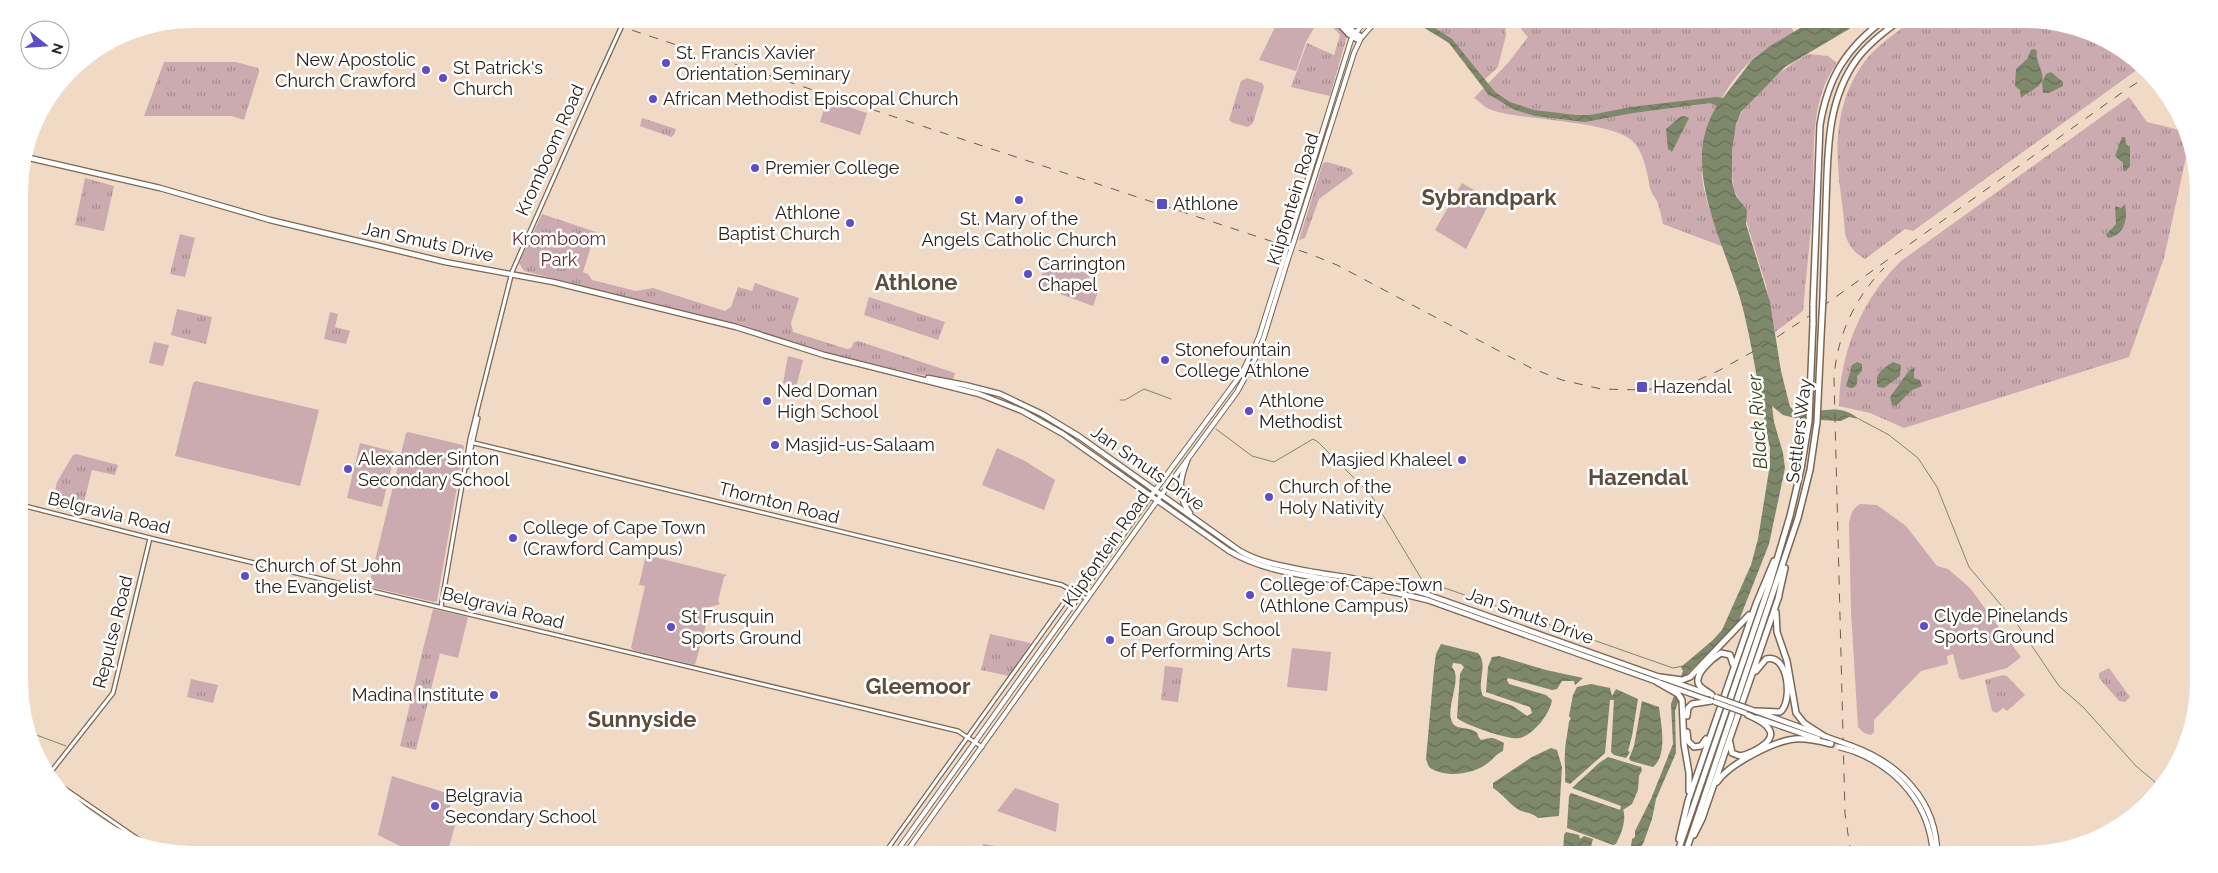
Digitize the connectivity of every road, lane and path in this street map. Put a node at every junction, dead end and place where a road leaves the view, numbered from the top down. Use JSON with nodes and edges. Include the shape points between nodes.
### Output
{"nodes":[{"id":1,"x":621,"y":28,"type":"edge"},
{"id":2,"x":1346,"y":28,"type":"edge"},
{"id":3,"x":1348,"y":28,"type":"edge"},
{"id":4,"x":1359,"y":28,"type":"edge"},
{"id":5,"x":1370,"y":28,"type":"edge"},
{"id":6,"x":1874,"y":28,"type":"edge"},
{"id":7,"x":1890,"y":28,"type":"edge"},
{"id":8,"x":1354,"y":35,"type":"junction"},
{"id":9,"x":1360,"y":39,"type":"junction"},
{"id":10,"x":31,"y":158,"type":"edge"},
{"id":11,"x":1293,"y":237,"type":"junction"},
{"id":12,"x":1286,"y":258,"type":"junction"},
{"id":13,"x":512,"y":272,"type":"junction"},
{"id":14,"x":912,"y":376,"type":"junction"},
{"id":15,"x":471,"y":443,"type":"junction"},
{"id":16,"x":1187,"y":461,"type":"junction"},
{"id":17,"x":1155,"y":490,"type":"junction"},
{"id":18,"x":1161,"y":495,"type":"junction"},
{"id":19,"x":1151,"y":496,"type":"junction"},
{"id":20,"x":1157,"y":500,"type":"junction"},
{"id":21,"x":28,"y":507,"type":"edge"},
{"id":22,"x":1194,"y":518,"type":"junction"},
{"id":23,"x":150,"y":538,"type":"junction"},
{"id":24,"x":1780,"y":550,"type":"junction"},
{"id":25,"x":1789,"y":550,"type":"junction"},
{"id":26,"x":1073,"y":590,"type":"junction"},
{"id":27,"x":1081,"y":595,"type":"junction"},
{"id":28,"x":1779,"y":596,"type":"junction"},
{"id":29,"x":1087,"y":599,"type":"junction"},
{"id":30,"x":1756,"y":604,"type":"junction"},
{"id":31,"x":441,"y":607,"type":"junction"},
{"id":32,"x":1732,"y":672,"type":"junction"},
{"id":33,"x":1658,"y":679,"type":"junction"},
{"id":34,"x":1676,"y":686,"type":"junction"},
{"id":35,"x":1747,"y":689,"type":"junction"},
{"id":36,"x":1713,"y":699,"type":"junction"},
{"id":37,"x":1756,"y":711,"type":"junction"},
{"id":38,"x":1747,"y":712,"type":"junction"},
{"id":39,"x":1713,"y":726,"type":"junction"},
{"id":40,"x":967,"y":736,"type":"junction"},
{"id":41,"x":1824,"y":736,"type":"junction"},
{"id":42,"x":1730,"y":737,"type":"junction"},
{"id":43,"x":976,"y":742,"type":"junction"},
{"id":44,"x":1831,"y":744,"type":"junction"},
{"id":45,"x":1840,"y":744,"type":"junction"},
{"id":46,"x":982,"y":747,"type":"junction"},
{"id":47,"x":1852,"y":749,"type":"junction"},
{"id":48,"x":53,"y":769,"type":"edge"},
{"id":49,"x":1712,"y":791,"type":"junction"},
{"id":50,"x":71,"y":793,"type":"edge"},
{"id":51,"x":1688,"y":801,"type":"junction"},
{"id":52,"x":129,"y":833,"type":"edge"},
{"id":53,"x":1678,"y":845,"type":"edge"},
{"id":54,"x":1679,"y":845,"type":"edge"},
{"id":55,"x":1688,"y":845,"type":"edge"},
{"id":56,"x":1689,"y":845,"type":"edge"},
{"id":57,"x":1932,"y":845,"type":"edge"},
{"id":58,"x":1936,"y":845,"type":"edge"},
{"id":59,"x":890,"y":846,"type":"edge"},
{"id":60,"x":902,"y":846,"type":"edge"},
{"id":61,"x":911,"y":846,"type":"edge"}],
"edges":[{"from":1,"to":13,"type":"street","name":"Kromboom Road","bridge":true},
{"from":2,"to":8,"type":"highway"},
{"from":3,"to":8,"type":"highway"},
{"from":4,"to":8,"type":"main road","name":"Klipfontein Road"},
{"from":5,"to":9,"type":"main road","name":"Klipfontein Road"},
{"from":6,"to":24,"type":"highway","name":"Settlers Way","bridge":true,"via":[[1847,54],[1824,102],[1820,126],[1809,421],[1804,455]]},
{"from":7,"to":25,"type":"highway","name":"Settlers Way","bridge":true,"via":[[1856,60],[1834,107],[1828,147],[1817,422]]},
{"from":8,"to":9,"type":"highway"},
{"from":8,"to":11,"type":"main road","name":"Klipfontein Road"},
{"from":9,"to":11,"type":"main road","name":"Klipfontein Road"},
{"from":10,"to":13,"type":"main road","name":"Jan Smuts Drive","via":[[160,188],[383,248]]},
{"from":11,"to":12,"type":"main road","name":"Klipfontein Road","bridge":true},
{"from":12,"to":16,"type":"main road","name":"Klipfontein Road","via":[[1258,352],[1237,392]]},
{"from":12,"to":17,"type":"main road","name":"Klipfontein Road","via":[[1251,356],[1231,389]]},
{"from":13,"to":14,"type":"main road","name":"Jan Smuts Drive","via":[[736,327],[824,355]]},
{"from":13,"to":15,"type":"street","name":"Kromboom Road"},
{"from":14,"to":17,"type":"main road","name":"Jan Smuts Drive","via":[[983,389],[1026,406],[1080,437]]},
{"from":14,"to":19,"type":"main road","name":"Jan Smuts Drive","via":[[979,394],[1036,418],[1080,444]]},
{"from":15,"to":26,"type":"street","name":"Thornton Road","via":[[1053,582]]},
{"from":15,"to":31,"type":"street","name":"Kromboom Road"},
{"from":16,"to":18,"type":"main road","name":"Klipfontein Road"},
{"from":16,"to":22,"type":"main road","via":[[1180,478],[1180,493]]},
{"from":17,"to":18,"type":"main road","name":"Jan Smuts Drive"},
{"from":17,"to":19,"type":"main road","name":"Klipfontein Road"},
{"from":18,"to":20,"type":"main road","name":"Klipfontein Road"},
{"from":18,"to":22,"type":"main road","name":"Jan Smuts Drive"},
{"from":19,"to":20,"type":"main road","name":"Jan Smuts Drive"},
{"from":19,"to":27,"type":"main road","name":"Klipfontein Road"},
{"from":20,"to":29,"type":"main road","name":"Klipfontein Road"},
{"from":20,"to":33,"type":"main road","name":"Jan Smuts Drive","via":[[1229,551],[1254,564],[1427,600]]},
{"from":21,"to":23,"type":"street","name":"Belgravia Road"},
{"from":22,"to":33,"type":"main road","name":"Jan Smuts Drive","via":[[1240,551],[1260,561],[1424,593]]},
{"from":23,"to":31,"type":"street","name":"Belgravia Road"},
{"from":23,"to":48,"type":"street","name":"Repulse Road","via":[[112,698]]},
{"from":24,"to":30,"type":"highway"},
{"from":24,"to":54,"type":"highway","name":"Settlers Way"},
{"from":25,"to":28,"type":"highway"},
{"from":25,"to":55,"type":"highway","name":"Settlers Way"},
{"from":26,"to":27,"type":"street","name":"Thornton Road"},
{"from":26,"to":40,"type":"street"},
{"from":27,"to":29,"type":"street","name":"Thornton Road"},
{"from":27,"to":43,"type":"main road","name":"Klipfontein Road"},
{"from":28,"to":35,"type":"highway"},
{"from":28,"to":41,"type":"highway","via":[[1776,629],[1787,661],[1795,709],[1804,723]]},
{"from":29,"to":46,"type":"main road","name":"Klipfontein Road"},
{"from":30,"to":32,"type":"highway"},
{"from":30,"to":34,"type":"highway","via":[[1745,621]]},
{"from":31,"to":40,"type":"street","name":"Belgravia Road","via":[[955,730]]},
{"from":32,"to":36,"type":"highway","via":[[1733,659],[1725,653],[1717,656],[1701,672],[1698,682]]},
{"from":32,"to":39,"type":"highway"},
{"from":33,"to":34,"type":"highway"},
{"from":33,"to":34,"type":"highway"},
{"from":34,"to":36,"type":"main road"},
{"from":34,"to":51,"type":"highway","via":[[1683,706],[1684,750],[1690,782]]},
{"from":35,"to":37,"type":"highway","via":[[1764,660],[1772,658],[1781,662],[1788,698],[1785,707],[1774,713]]},
{"from":35,"to":42,"type":"highway"},
{"from":36,"to":38,"type":"main road","bridge":true},
{"from":36,"to":39,"type":"highway","via":[[1695,702],[1688,707],[1689,743],[1695,747],[1702,746]]},
{"from":37,"to":38,"type":"main road"},
{"from":37,"to":41,"type":"main road"},
{"from":38,"to":42,"type":"highway","via":[[1769,728],[1769,740],[1738,756],[1730,751]]},
{"from":38,"to":44,"type":"main road"},
{"from":39,"to":51,"type":"highway"},
{"from":40,"to":43,"type":"street","name":"Belgravia Road"},
{"from":40,"to":59,"type":"street"},
{"from":41,"to":45,"type":"main road"},
{"from":42,"to":49,"type":"highway"},
{"from":43,"to":46,"type":"street","name":"Belgravia Road"},
{"from":43,"to":60,"type":"main road","name":"Klipfontein Road"},
{"from":44,"to":45,"type":"main road"},
{"from":44,"to":49,"type":"highway","via":[[1804,739],[1780,742],[1728,769]]},
{"from":45,"to":47,"type":"main road","bridge":true},
{"from":46,"to":61,"type":"main road","name":"Klipfontein Road"},
{"from":47,"to":57,"type":"main road","via":[[1887,769],[1910,791],[1928,824]]},
{"from":47,"to":58,"type":"main road","via":[[1876,756],[1889,764],[1915,789],[1930,816]]},
{"from":49,"to":56,"type":"highway"},
{"from":50,"to":52,"type":"street"},
{"from":51,"to":53,"type":"highway"}]}
